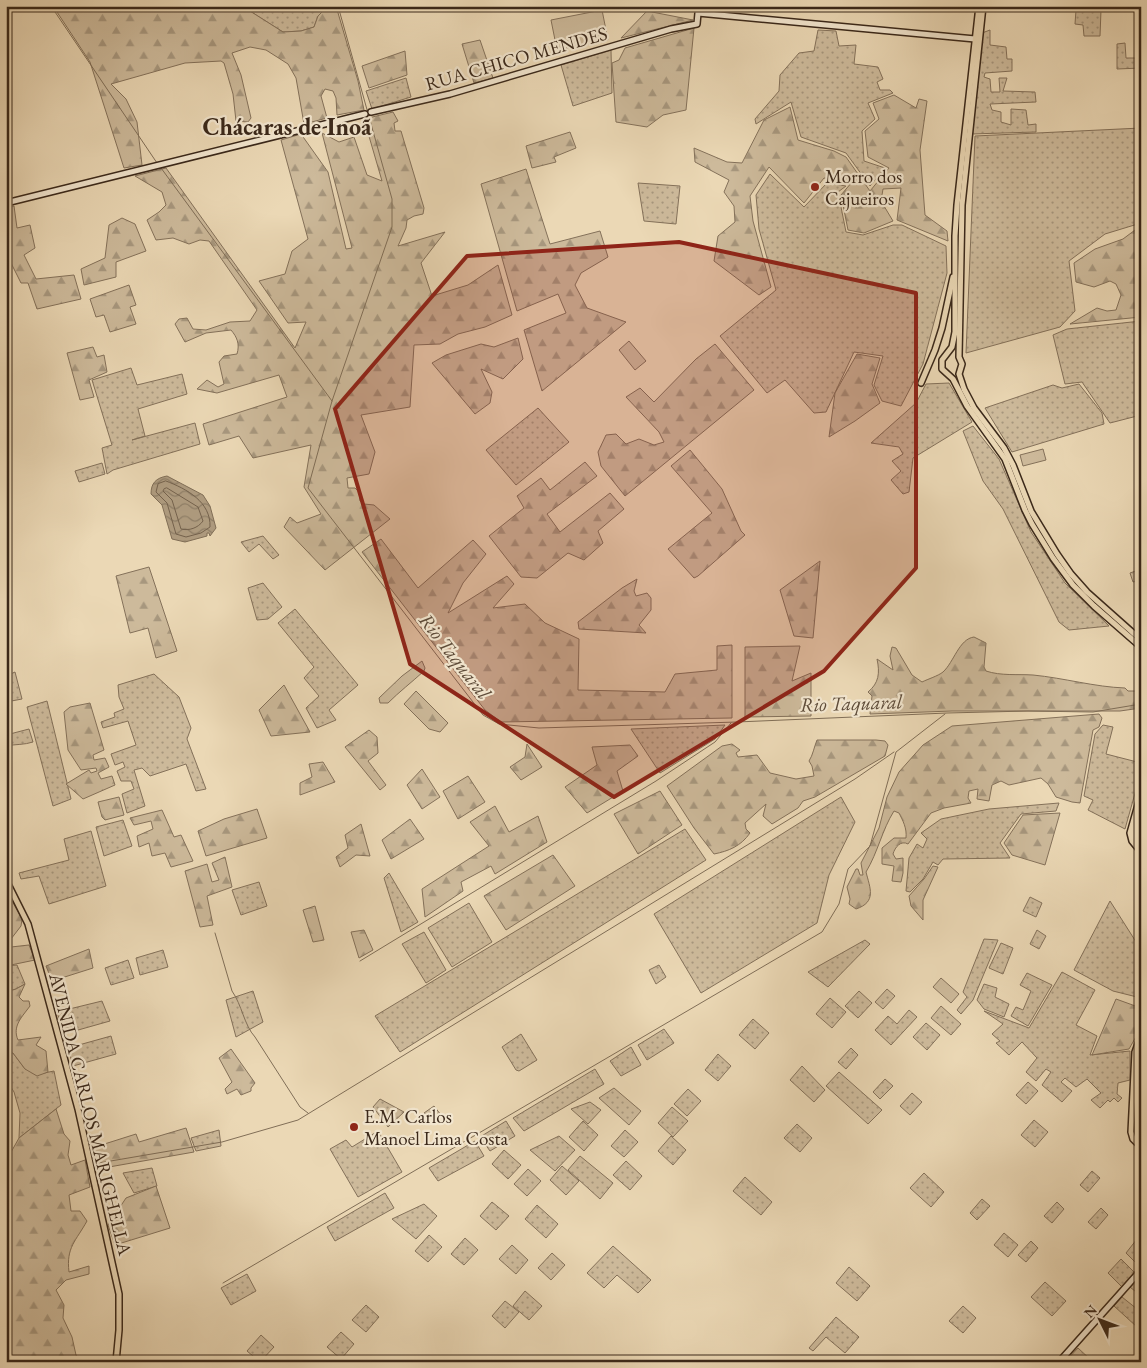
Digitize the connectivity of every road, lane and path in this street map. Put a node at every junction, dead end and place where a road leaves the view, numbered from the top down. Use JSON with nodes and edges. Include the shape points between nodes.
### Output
{"nodes":[{"id":1,"x":979,"y":6,"type":"edge"},
{"id":2,"x":983,"y":6,"type":"edge"},
{"id":3,"x":975,"y":39,"type":"junction"},
{"id":4,"x":371,"y":112,"type":"dead end"},
{"id":5,"x":365,"y":114,"type":"dead end"},
{"id":6,"x":6,"y":203,"type":"edge"},
{"id":7,"x":955,"y":262,"type":"junction"},
{"id":8,"x":946,"y":355,"type":"junction"},
{"id":9,"x":959,"y":357,"type":"junction"},
{"id":10,"x":959,"y":370,"type":"junction"},
{"id":11,"x":950,"y":375,"type":"junction"},
{"id":12,"x":921,"y":382,"type":"dead end"},
{"id":13,"x":1141,"y":640,"type":"edge"},
{"id":14,"x":1141,"y":647,"type":"edge"},
{"id":15,"x":1141,"y":794,"type":"edge"},
{"id":16,"x":1141,"y":811,"type":"edge"},
{"id":17,"x":1136,"y":846,"type":"junction"},
{"id":18,"x":1141,"y":852,"type":"edge"},
{"id":19,"x":6,"y":880,"type":"edge"},
{"id":20,"x":1141,"y":1035,"type":"edge"},
{"id":21,"x":1141,"y":1147,"type":"edge"},
{"id":22,"x":1141,"y":1270,"type":"edge"},
{"id":23,"x":116,"y":1362,"type":"edge"},
{"id":24,"x":1059,"y":1362,"type":"edge"}],
"edges":[{"from":1,"to":3,"type":"main road"},
{"from":2,"to":9,"type":"main road","via":[[962,206]]},
{"from":3,"to":4,"type":"main road","name":"RUA CHICO MENDES","via":[[698,13],[698,24],[671,29],[450,94]]},
{"from":3,"to":7,"type":"main road","via":[[960,170]]},
{"from":5,"to":6,"type":"main road"},
{"from":7,"to":8,"type":"main road","via":[[956,332],[954,344]]},
{"from":7,"to":12,"type":"main road","via":[[942,328]]},
{"from":8,"to":9,"type":"main road"},
{"from":8,"to":11,"type":"main road","via":[[941,367]]},
{"from":9,"to":10,"type":"main road","via":[[962,364]]},
{"from":10,"to":11,"type":"main road"},
{"from":10,"to":13,"type":"main road","via":[[964,389],[1004,448],[1031,511],[1061,561],[1087,592]]},
{"from":11,"to":14,"type":"main road","via":[[967,406],[1005,460],[1028,516],[1062,572]]},
{"from":15,"to":17,"type":"main road","via":[[1130,832]]},
{"from":16,"to":17,"type":"main road","via":[[1134,833]]},
{"from":17,"to":18,"type":"main road"},
{"from":19,"to":23,"type":"main road","name":"AVENIDA CARLOS MARIGHELLA","via":[[28,924],[78,1108],[119,1294]]},
{"from":20,"to":21,"type":"main road","via":[[1135,1052],[1132,1120],[1132,1137]]},
{"from":22,"to":24,"type":"main road"}]}
